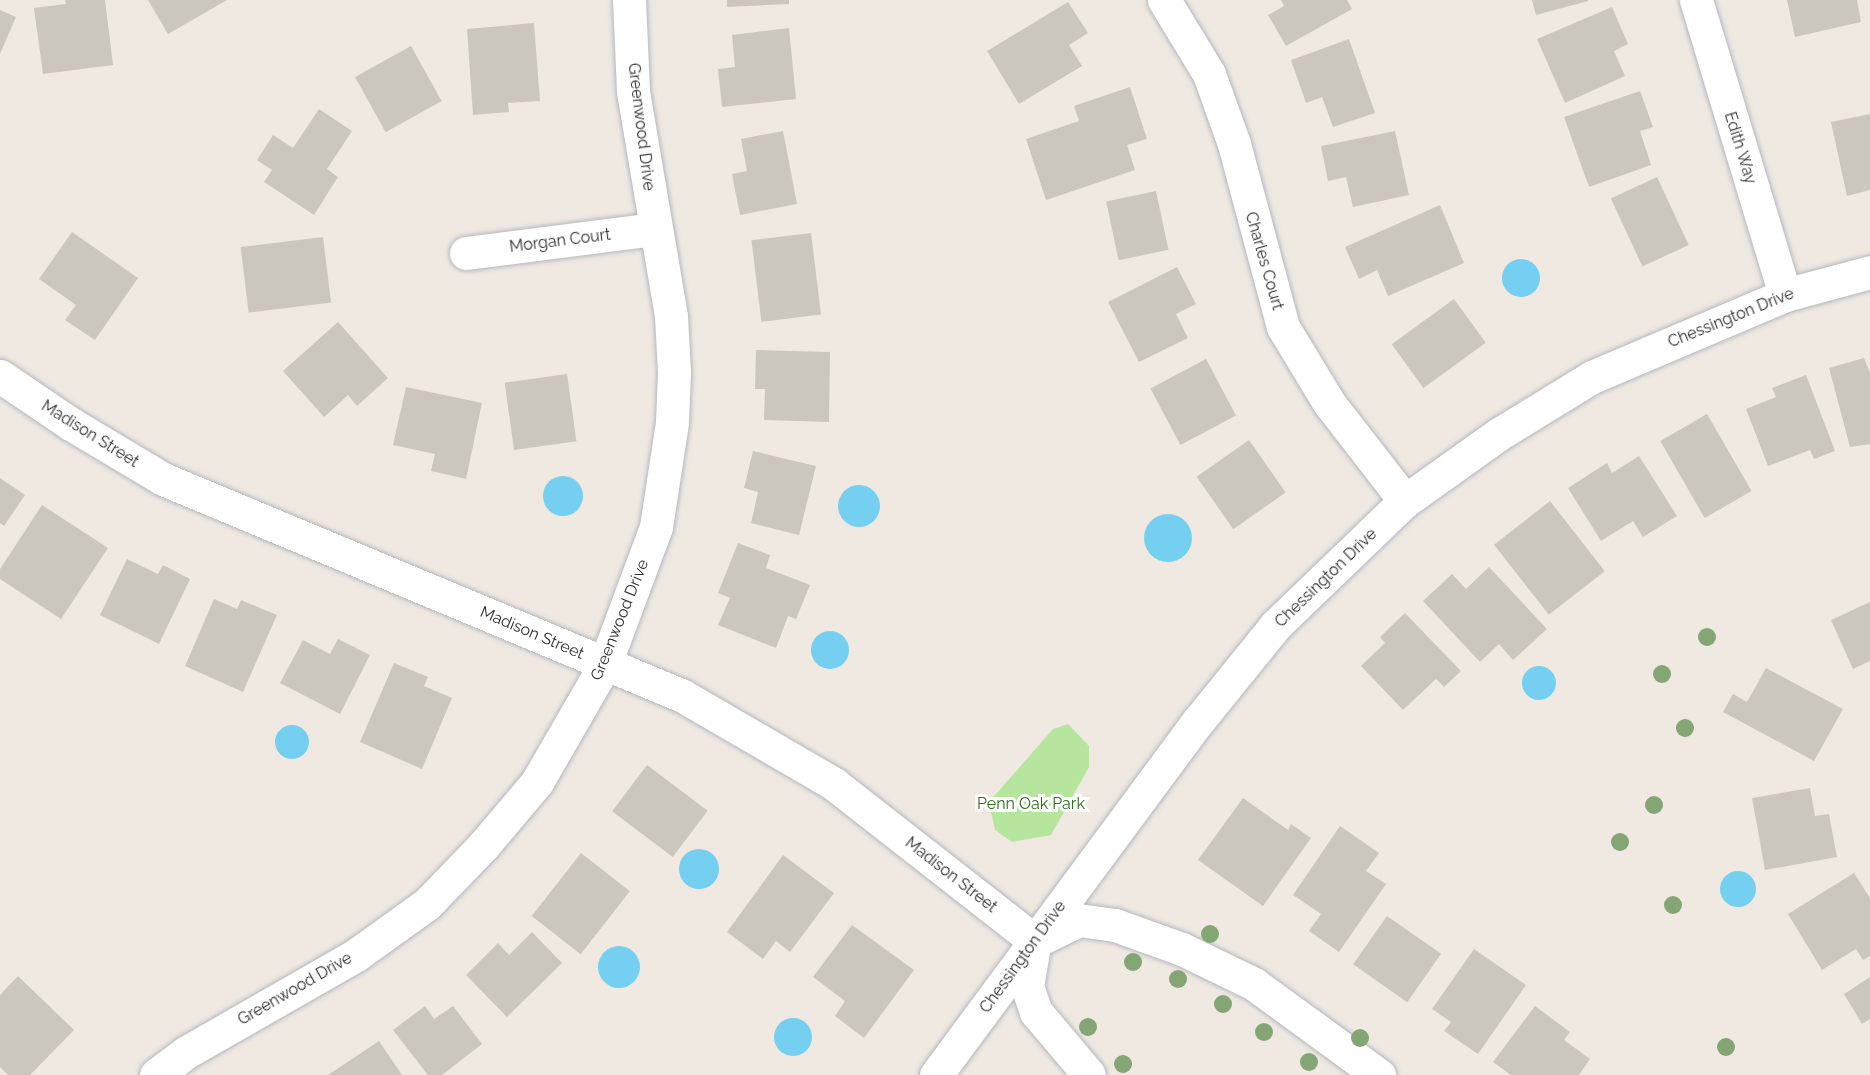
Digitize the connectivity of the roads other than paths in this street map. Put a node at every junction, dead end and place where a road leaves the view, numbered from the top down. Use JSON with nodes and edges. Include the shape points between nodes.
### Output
{"nodes":[{"id":1,"x":629,"y":0,"type":"edge"},
{"id":2,"x":1164,"y":0,"type":"edge"},
{"id":3,"x":1696,"y":0,"type":"edge"},
{"id":4,"x":654,"y":229,"type":"junction"},
{"id":5,"x":466,"y":253,"type":"dead end"},
{"id":6,"x":1870,"y":272,"type":"edge"},
{"id":7,"x":1785,"y":295,"type":"junction"},
{"id":8,"x":0,"y":376,"type":"edge"},
{"id":9,"x":1406,"y":501,"type":"junction"},
{"id":10,"x":605,"y":663,"type":"junction"},
{"id":11,"x":1035,"y":941,"type":"junction"},
{"id":12,"x":156,"y":1075,"type":"edge"},
{"id":13,"x":936,"y":1075,"type":"edge"},
{"id":14,"x":1089,"y":1075,"type":"edge"},
{"id":15,"x":1378,"y":1075,"type":"edge"}],
"edges":[{"from":1,"to":4,"type":"street","name":"Greenwood Drive","via":[[633,91]]},
{"from":2,"to":9,"type":"street","name":"Charles Court","via":[[1209,74],[1234,144],[1283,327],[1329,403]]},
{"from":3,"to":7,"type":"street","name":"Edith Way"},
{"from":4,"to":5,"type":"street","name":"Morgan Court"},
{"from":4,"to":10,"type":"street","name":"Greenwood Drive","via":[[671,316],[672,422],[656,527]]},
{"from":6,"to":7,"type":"street","name":"Chessington Drive"},
{"from":7,"to":9,"type":"street","name":"Chessington Drive","via":[[1592,377],[1499,434]]},
{"from":8,"to":10,"type":"street","name":"Madison Street","via":[[163,479]]},
{"from":9,"to":11,"type":"street","name":"Chessington Drive","via":[[1276,625],[1199,720]]},
{"from":10,"to":11,"type":"street","name":"Madison Street","via":[[682,696],[834,784]]},
{"from":10,"to":12,"type":"street","name":"Greenwood Drive","via":[[537,782],[427,904],[356,955],[185,1053]]},
{"from":11,"to":13,"type":"street","name":"Chessington Drive"},
{"from":11,"to":14,"type":"street","via":[[1027,986],[1036,1012]]},
{"from":11,"to":15,"type":"street","via":[[1079,920],[1115,925],[1182,949],[1254,984]]}]}
